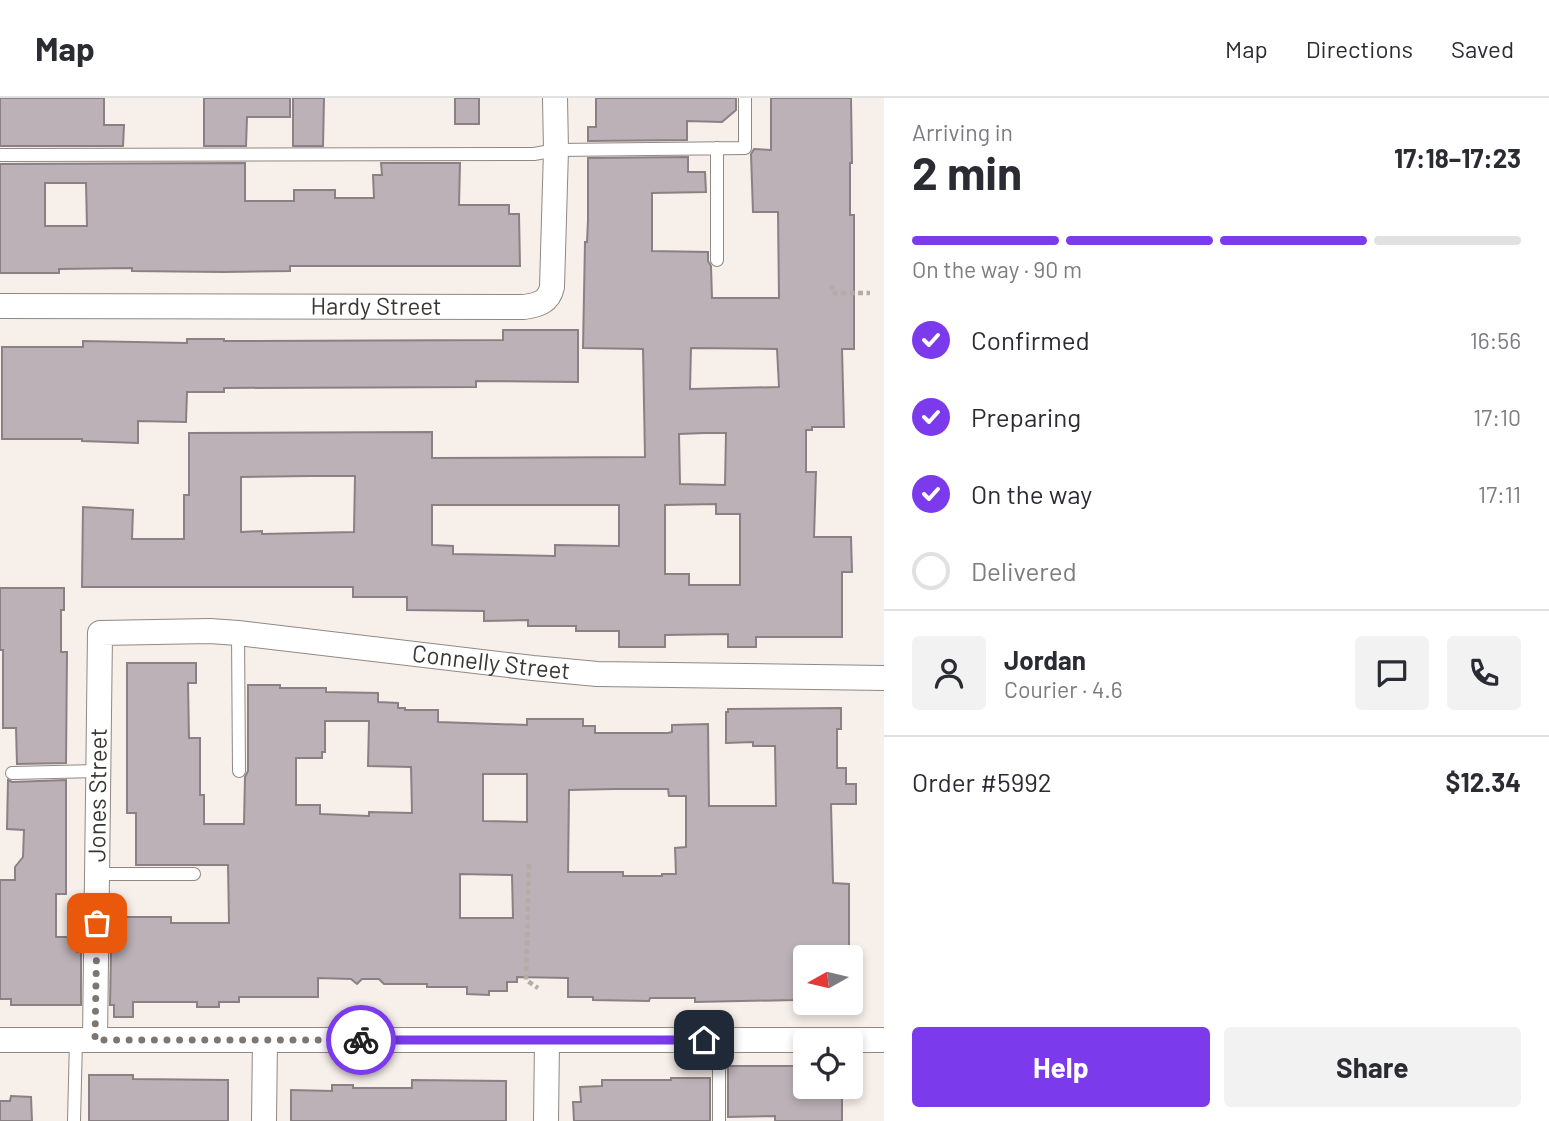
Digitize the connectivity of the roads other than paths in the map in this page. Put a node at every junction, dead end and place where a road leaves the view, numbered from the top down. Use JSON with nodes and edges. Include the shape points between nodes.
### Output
{"nodes":[{"id":1,"x":555,"y":98,"type":"edge"},
{"id":2,"x":745,"y":98,"type":"edge"},
{"id":3,"x":717,"y":148,"type":"junction"},
{"id":4,"x":556,"y":150,"type":"junction"},
{"id":5,"x":0,"y":155,"type":"edge"},
{"id":6,"x":717,"y":260,"type":"dead end"},
{"id":7,"x":0,"y":306,"type":"edge"},
{"id":8,"x":100,"y":633,"type":"joint"},
{"id":9,"x":238,"y":633,"type":"junction"},
{"id":10,"x":884,"y":678,"type":"edge"},
{"id":11,"x":98,"y":771,"type":"junction"},
{"id":12,"x":239,"y":771,"type":"dead end"},
{"id":13,"x":12,"y":773,"type":"dead end"},
{"id":14,"x":97,"y":874,"type":"junction"},
{"id":15,"x":194,"y":874,"type":"dead end"},
{"id":16,"x":0,"y":1040,"type":"edge"},
{"id":17,"x":85,"y":1040,"type":"junction"},
{"id":18,"x":265,"y":1040,"type":"junction"},
{"id":19,"x":719,"y":1040,"type":"junction"},
{"id":20,"x":884,"y":1040,"type":"edge"},
{"id":21,"x":547,"y":1041,"type":"junction"},
{"id":22,"x":74,"y":1121,"type":"edge"},
{"id":23,"x":264,"y":1121,"type":"edge"},
{"id":24,"x":546,"y":1121,"type":"edge"},
{"id":25,"x":719,"y":1121,"type":"edge"}],
"edges":[{"from":1,"to":4,"type":"street","name":"Hardy Street"},
{"from":2,"to":3,"type":"lane","via":[[745,148]]},
{"from":3,"to":4,"type":"lane"},
{"from":3,"to":6,"type":"lane"},
{"from":4,"to":5,"type":"lane","via":[[534,154]]},
{"from":4,"to":7,"type":"street","name":"Hardy Street","via":[[552,287],[549,297],[536,305]]},
{"from":8,"to":9,"type":"street","name":"Connelly Street"},
{"from":8,"to":11,"type":"street","name":"Jones Street"},
{"from":9,"to":10,"type":"street","name":"Connelly Street","via":[[597,674]]},
{"from":9,"to":12,"type":"lane"},
{"from":11,"to":13,"type":"lane"},
{"from":11,"to":14,"type":"street","name":"Jones Street"},
{"from":14,"to":15,"type":"lane"},
{"from":14,"to":17,"type":"street","name":"Jones Street"},
{"from":16,"to":17,"type":"street"},
{"from":17,"to":18,"type":"street"},
{"from":17,"to":22,"type":"lane","name":"Jones Street"},
{"from":18,"to":21,"type":"street"},
{"from":18,"to":23,"type":"street"},
{"from":19,"to":20,"type":"street"},
{"from":19,"to":21,"type":"street"},
{"from":19,"to":25,"type":"lane"},
{"from":21,"to":24,"type":"street"}]}
